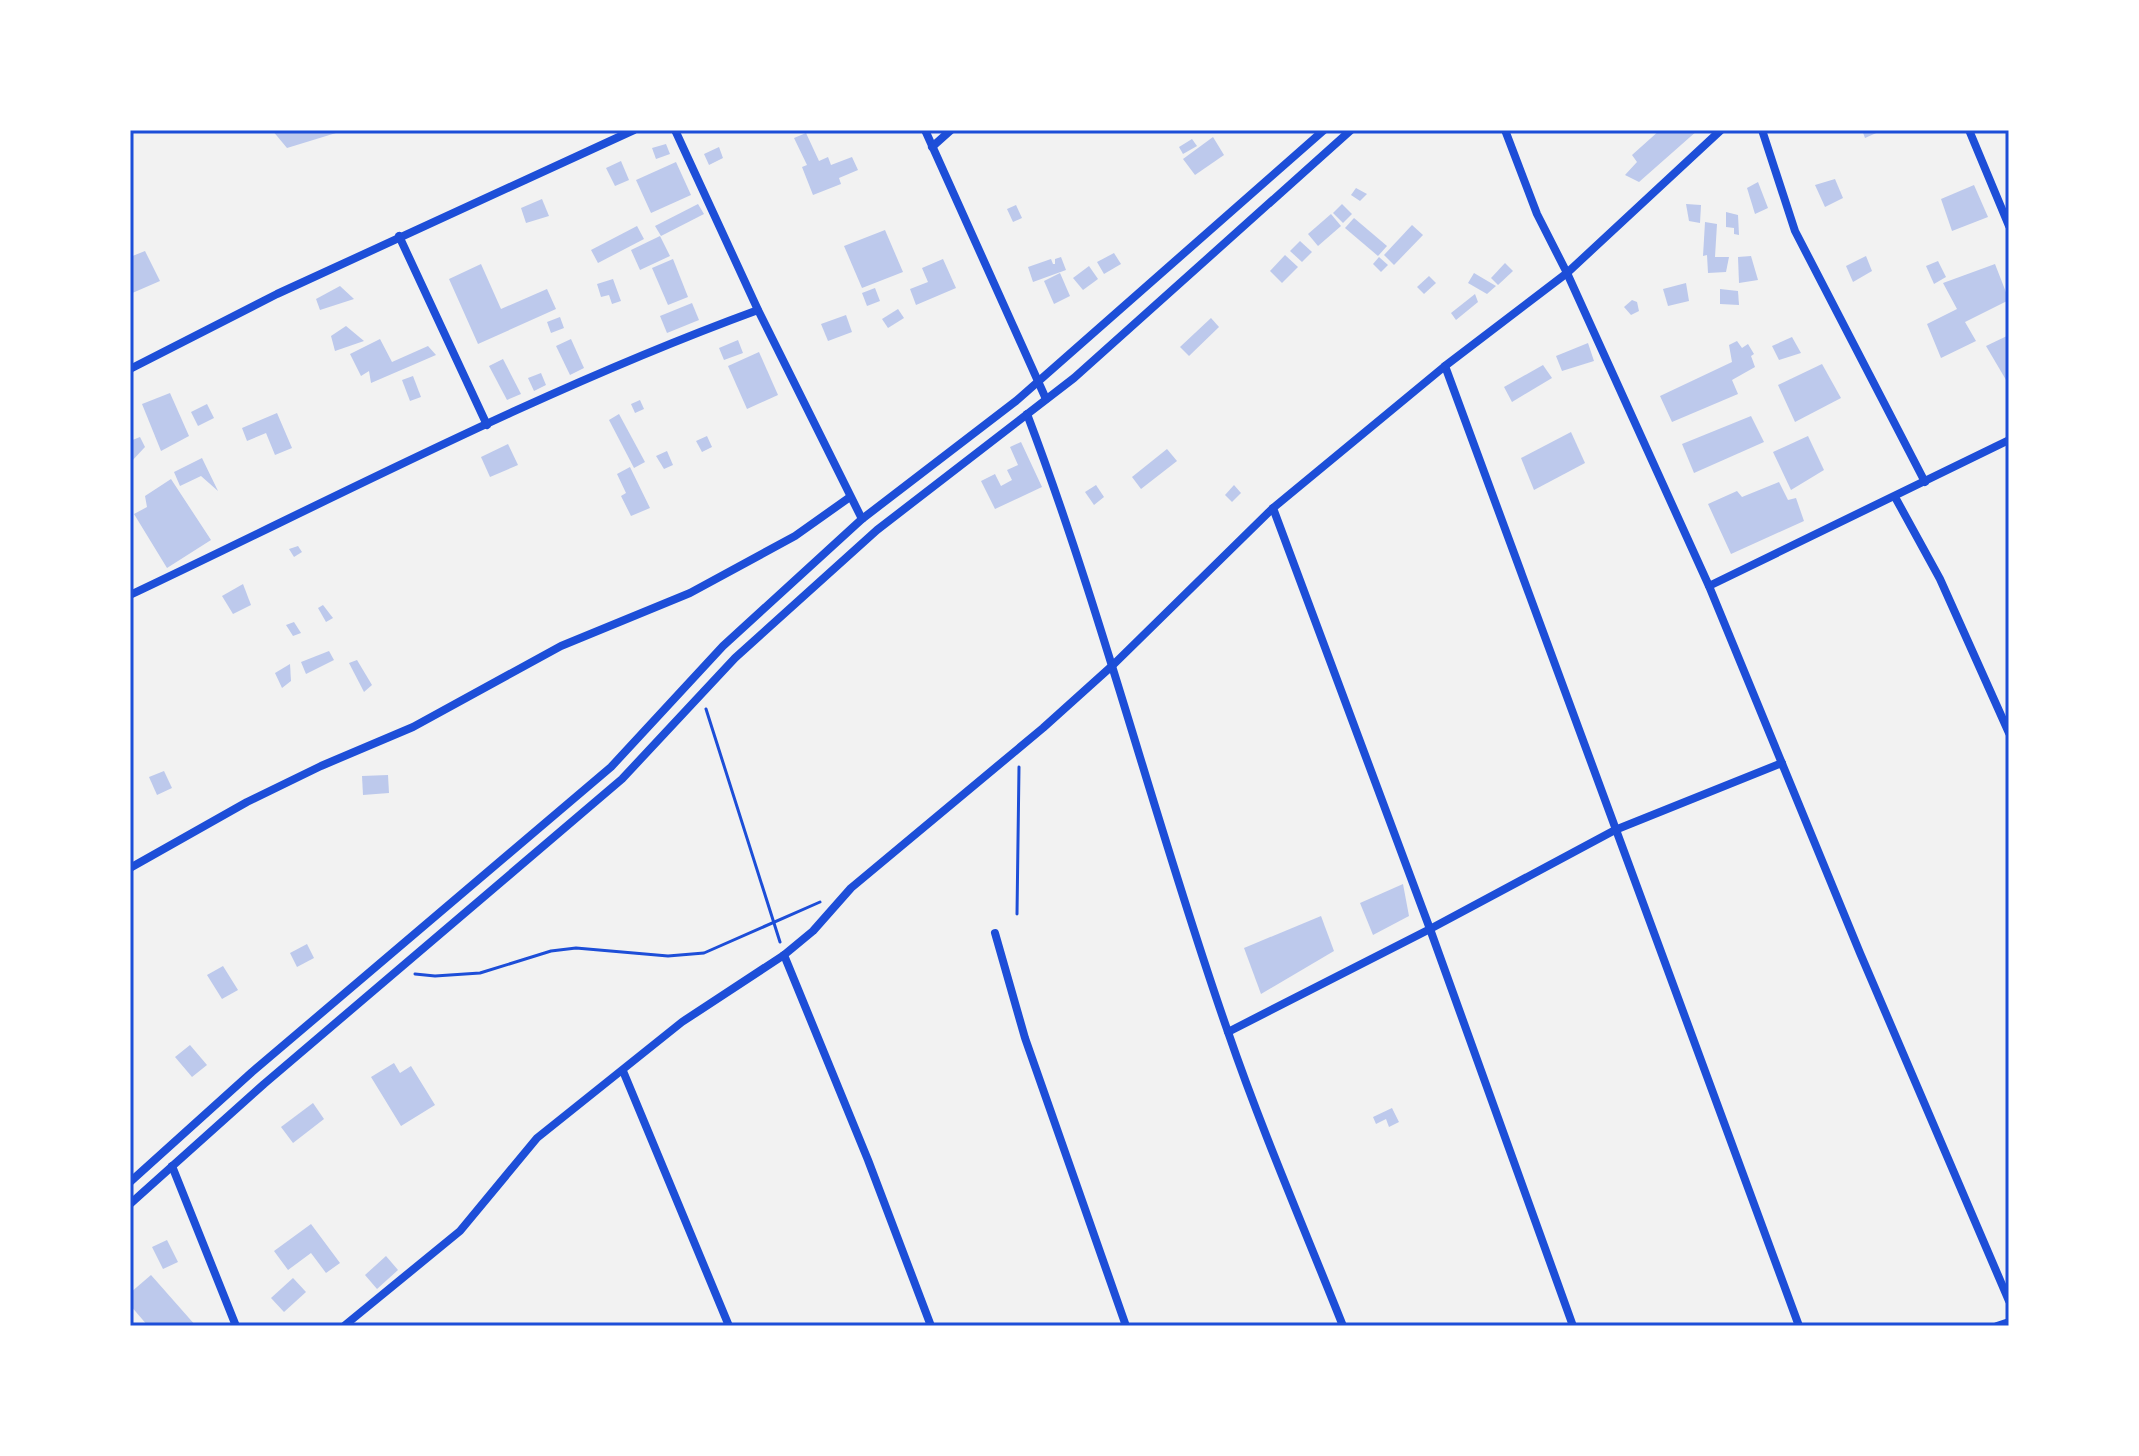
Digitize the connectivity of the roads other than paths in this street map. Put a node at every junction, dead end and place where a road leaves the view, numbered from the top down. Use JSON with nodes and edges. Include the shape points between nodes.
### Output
{"nodes":[{"id":1,"x":634,"y":130,"type":"edge"},
{"id":2,"x":675,"y":130,"type":"edge"},
{"id":3,"x":925,"y":130,"type":"edge"},
{"id":4,"x":951,"y":130,"type":"edge"},
{"id":5,"x":1324,"y":130,"type":"edge"},
{"id":6,"x":1351,"y":130,"type":"edge"},
{"id":7,"x":1505,"y":130,"type":"edge"},
{"id":8,"x":1721,"y":130,"type":"edge"},
{"id":9,"x":1762,"y":130,"type":"edge"},
{"id":10,"x":1969,"y":130,"type":"edge"},
{"id":11,"x":932,"y":147,"type":"junction"},
{"id":12,"x":2009,"y":226,"type":"edge"},
{"id":13,"x":399,"y":236,"type":"junction"},
{"id":14,"x":1567,"y":273,"type":"junction"},
{"id":15,"x":758,"y":310,"type":"junction"},
{"id":16,"x":1445,"y":366,"type":"junction"},
{"id":17,"x":130,"y":369,"type":"edge"},
{"id":18,"x":1038,"y":382,"type":"junction"},
{"id":19,"x":1046,"y":399,"type":"junction"},
{"id":20,"x":1027,"y":414,"type":"junction"},
{"id":21,"x":487,"y":425,"type":"junction"},
{"id":22,"x":2009,"y":440,"type":"edge"},
{"id":23,"x":1925,"y":482,"type":"junction"},
{"id":24,"x":850,"y":497,"type":"junction"},
{"id":25,"x":1895,"y":497,"type":"junction"},
{"id":26,"x":1273,"y":508,"type":"junction"},
{"id":27,"x":862,"y":519,"type":"junction"},
{"id":28,"x":1709,"y":586,"type":"junction"},
{"id":29,"x":130,"y":595,"type":"edge"},
{"id":30,"x":1113,"y":665,"type":"junction"},
{"id":31,"x":2009,"y":733,"type":"edge"},
{"id":32,"x":1782,"y":763,"type":"junction"},
{"id":33,"x":1615,"y":830,"type":"junction"},
{"id":34,"x":130,"y":868,"type":"edge"},
{"id":35,"x":1430,"y":929,"type":"junction"},
{"id":36,"x":995,"y":933,"type":"dead end"},
{"id":37,"x":784,"y":955,"type":"junction"},
{"id":38,"x":1228,"y":1032,"type":"junction"},
{"id":39,"x":623,"y":1071,"type":"junction"},
{"id":40,"x":172,"y":1166,"type":"junction"},
{"id":41,"x":130,"y":1182,"type":"edge"},
{"id":42,"x":130,"y":1204,"type":"edge"},
{"id":43,"x":2009,"y":1301,"type":"edge"},
{"id":44,"x":2009,"y":1322,"type":"edge"},
{"id":45,"x":236,"y":1326,"type":"edge"},
{"id":46,"x":344,"y":1326,"type":"edge"},
{"id":47,"x":729,"y":1326,"type":"edge"},
{"id":48,"x":931,"y":1326,"type":"edge"},
{"id":49,"x":1126,"y":1326,"type":"edge"},
{"id":50,"x":1343,"y":1326,"type":"edge"},
{"id":51,"x":1573,"y":1326,"type":"edge"},
{"id":52,"x":1799,"y":1326,"type":"edge"},
{"id":53,"x":1997,"y":1326,"type":"edge"}],
"edges":[{"from":1,"to":13,"type":"street"},
{"from":2,"to":15,"type":"street"},
{"from":3,"to":11,"type":"street"},
{"from":4,"to":11,"type":"street"},
{"from":5,"to":18,"type":"street"},
{"from":6,"to":19,"type":"street"},
{"from":7,"to":14,"type":"street","via":[[1537,214]]},
{"from":8,"to":14,"type":"street"},
{"from":9,"to":23,"type":"street","via":[[1795,231]]},
{"from":10,"to":12,"type":"street"},
{"from":11,"to":18,"type":"street"},
{"from":13,"to":17,"type":"street"},
{"from":13,"to":21,"type":"street"},
{"from":14,"to":16,"type":"street"},
{"from":14,"to":28,"type":"street"},
{"from":15,"to":21,"type":"street","via":[[662,346]]},
{"from":15,"to":24,"type":"street"},
{"from":16,"to":26,"type":"street"},
{"from":16,"to":33,"type":"street"},
{"from":18,"to":19,"type":"street"},
{"from":18,"to":27,"type":"street"},
{"from":19,"to":20,"type":"street"},
{"from":20,"to":30,"type":"street"},
{"from":20,"to":40,"type":"street","via":[[877,530],[735,658],[622,779]]},
{"from":21,"to":29,"type":"street"},
{"from":22,"to":23,"type":"street"},
{"from":23,"to":25,"type":"street"},
{"from":24,"to":27,"type":"street"},
{"from":24,"to":34,"type":"street","via":[[795,536],[690,593],[561,646],[413,727],[247,802]]},
{"from":25,"to":28,"type":"street"},
{"from":25,"to":31,"type":"street","via":[[1940,579]]},
{"from":26,"to":30,"type":"street"},
{"from":26,"to":35,"type":"street"},
{"from":27,"to":41,"type":"street","via":[[723,646],[611,767]]},
{"from":28,"to":32,"type":"street"},
{"from":30,"to":37,"type":"street","via":[[851,888]]},
{"from":30,"to":38,"type":"street"},
{"from":32,"to":33,"type":"street"},
{"from":32,"to":43,"type":"street"},
{"from":33,"to":35,"type":"street"},
{"from":33,"to":52,"type":"street"},
{"from":35,"to":38,"type":"street"},
{"from":35,"to":51,"type":"street"},
{"from":36,"to":49,"type":"street","via":[[1025,1038]]},
{"from":37,"to":39,"type":"street","via":[[682,1022]]},
{"from":37,"to":48,"type":"street"},
{"from":38,"to":50,"type":"street"},
{"from":39,"to":46,"type":"street","via":[[537,1138],[460,1231]]},
{"from":39,"to":47,"type":"street"},
{"from":40,"to":42,"type":"street"},
{"from":40,"to":45,"type":"street"},
{"from":44,"to":53,"type":"street"}]}
